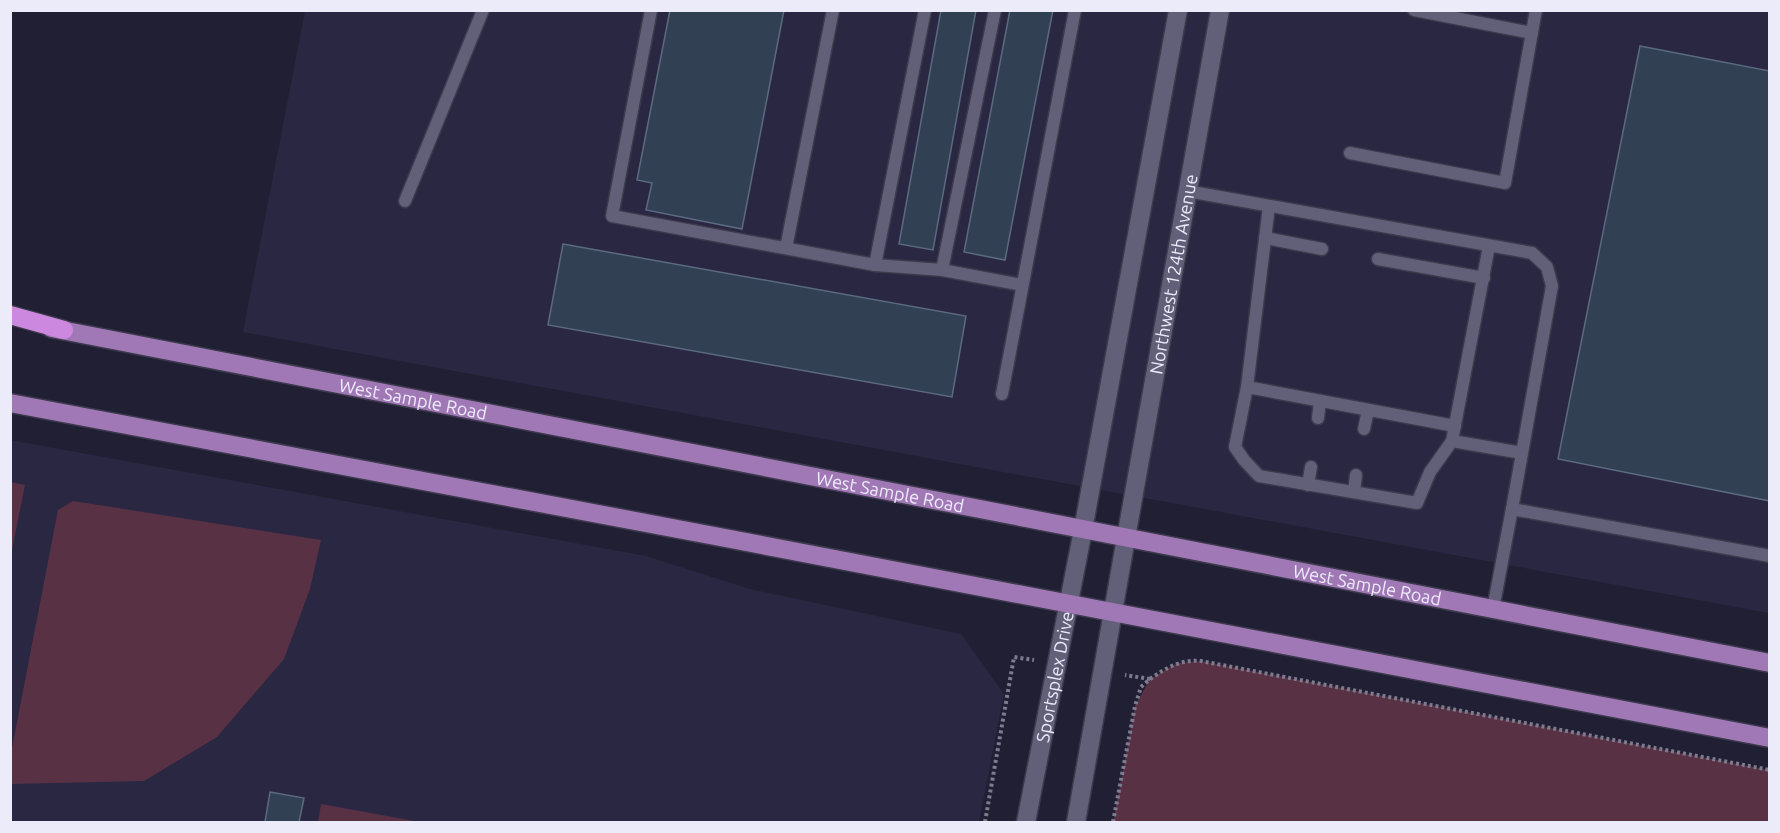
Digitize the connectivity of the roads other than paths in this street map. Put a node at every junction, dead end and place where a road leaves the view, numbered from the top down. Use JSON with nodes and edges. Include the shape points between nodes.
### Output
{"nodes":[{"id":1,"x":483,"y":10,"type":"edge"},
{"id":2,"x":651,"y":10,"type":"edge"},
{"id":3,"x":833,"y":10,"type":"edge"},
{"id":4,"x":926,"y":10,"type":"edge"},
{"id":5,"x":995,"y":10,"type":"edge"},
{"id":6,"x":1075,"y":10,"type":"edge"},
{"id":7,"x":1178,"y":10,"type":"edge"},
{"id":8,"x":1220,"y":10,"type":"edge"},
{"id":9,"x":1414,"y":10,"type":"edge"},
{"id":10,"x":1536,"y":10,"type":"edge"},
{"id":11,"x":1532,"y":33,"type":"junction"},
{"id":12,"x":1350,"y":153,"type":"dead end"},
{"id":13,"x":1187,"y":191,"type":"junction"},
{"id":14,"x":405,"y":201,"type":"dead end"},
{"id":15,"x":1269,"y":206,"type":"junction"},
{"id":16,"x":1265,"y":237,"type":"junction"},
{"id":17,"x":1489,"y":246,"type":"junction"},
{"id":18,"x":786,"y":248,"type":"junction"},
{"id":19,"x":1322,"y":249,"type":"dead end"},
{"id":20,"x":1378,"y":259,"type":"dead end"},
{"id":21,"x":875,"y":265,"type":"junction"},
{"id":22,"x":942,"y":270,"type":"junction"},
{"id":23,"x":1484,"y":278,"type":"junction"},
{"id":24,"x":1022,"y":285,"type":"junction"},
{"id":25,"x":10,"y":315,"type":"edge"},
{"id":26,"x":10,"y":322,"type":"edge"},
{"id":27,"x":64,"y":330,"type":"junction"},
{"id":28,"x":1247,"y":387,"type":"junction"},
{"id":29,"x":1002,"y":393,"type":"dead end"},
{"id":30,"x":1320,"y":401,"type":"junction"},
{"id":31,"x":10,"y":403,"type":"edge"},
{"id":32,"x":1368,"y":410,"type":"junction"},
{"id":33,"x":1318,"y":418,"type":"dead end"},
{"id":34,"x":1455,"y":426,"type":"junction"},
{"id":35,"x":1364,"y":429,"type":"dead end"},
{"id":36,"x":1452,"y":441,"type":"junction"},
{"id":37,"x":1522,"y":453,"type":"junction"},
{"id":38,"x":1311,"y":467,"type":"dead end"},
{"id":39,"x":1356,"y":474,"type":"dead end"},
{"id":40,"x":1308,"y":485,"type":"junction"},
{"id":41,"x":1354,"y":492,"type":"junction"},
{"id":42,"x":1512,"y":509,"type":"junction"},
{"id":43,"x":1083,"y":530,"type":"junction"},
{"id":44,"x":1126,"y":538,"type":"junction"},
{"id":45,"x":1770,"y":556,"type":"edge"},
{"id":46,"x":1068,"y":604,"type":"junction"},
{"id":47,"x":1493,"y":609,"type":"junction"},
{"id":48,"x":1113,"y":612,"type":"junction"},
{"id":49,"x":1770,"y":663,"type":"edge"},
{"id":50,"x":1770,"y":738,"type":"edge"},
{"id":51,"x":1026,"y":822,"type":"edge"},
{"id":52,"x":1076,"y":822,"type":"edge"}],
"edges":[{"from":1,"to":14,"type":"lane"},
{"from":2,"to":18,"type":"lane","via":[[612,216]]},
{"from":3,"to":18,"type":"lane"},
{"from":4,"to":21,"type":"lane"},
{"from":5,"to":22,"type":"lane"},
{"from":6,"to":24,"type":"lane"},
{"from":7,"to":43,"type":"street"},
{"from":8,"to":13,"type":"street","name":"Northwest 124th Avenue"},
{"from":9,"to":11,"type":"lane"},
{"from":10,"to":11,"type":"lane"},
{"from":11,"to":12,"type":"lane","via":[[1505,183]]},
{"from":13,"to":15,"type":"lane"},
{"from":13,"to":44,"type":"street","name":"Northwest 124th Avenue"},
{"from":15,"to":16,"type":"lane"},
{"from":15,"to":17,"type":"lane"},
{"from":16,"to":19,"type":"lane"},
{"from":16,"to":28,"type":"lane"},
{"from":17,"to":23,"type":"lane"},
{"from":17,"to":37,"type":"lane","via":[[1532,253],[1547,267],[1552,285]]},
{"from":18,"to":21,"type":"lane"},
{"from":20,"to":23,"type":"lane"},
{"from":21,"to":22,"type":"lane"},
{"from":22,"to":24,"type":"lane"},
{"from":23,"to":34,"type":"lane"},
{"from":24,"to":29,"type":"lane"},
{"from":25,"to":27,"type":"highway"},
{"from":26,"to":27,"type":"main road","name":"West Sample Road"},
{"from":27,"to":43,"type":"main road","name":"West Sample Road"},
{"from":28,"to":30,"type":"lane"},
{"from":28,"to":40,"type":"lane","via":[[1235,447],[1259,476]]},
{"from":30,"to":32,"type":"lane"},
{"from":30,"to":33,"type":"lane"},
{"from":31,"to":46,"type":"main road"},
{"from":32,"to":34,"type":"lane"},
{"from":32,"to":35,"type":"lane"},
{"from":34,"to":36,"type":"lane"},
{"from":36,"to":37,"type":"lane"},
{"from":36,"to":41,"type":"lane","via":[[1430,472],[1417,503]]},
{"from":37,"to":42,"type":"lane"},
{"from":38,"to":40,"type":"lane"},
{"from":39,"to":41,"type":"lane"},
{"from":40,"to":41,"type":"lane"},
{"from":42,"to":45,"type":"lane"},
{"from":42,"to":47,"type":"lane"},
{"from":43,"to":44,"type":"main road","name":"West Sample Road"},
{"from":43,"to":46,"type":"street","name":"Sportsplex Drive"},
{"from":44,"to":47,"type":"main road","name":"West Sample Road"},
{"from":44,"to":48,"type":"street"},
{"from":46,"to":48,"type":"main road"},
{"from":46,"to":51,"type":"street","name":"Sportsplex Drive"},
{"from":47,"to":49,"type":"main road","name":"West Sample Road"},
{"from":48,"to":50,"type":"main road"},
{"from":48,"to":52,"type":"street"}]}
